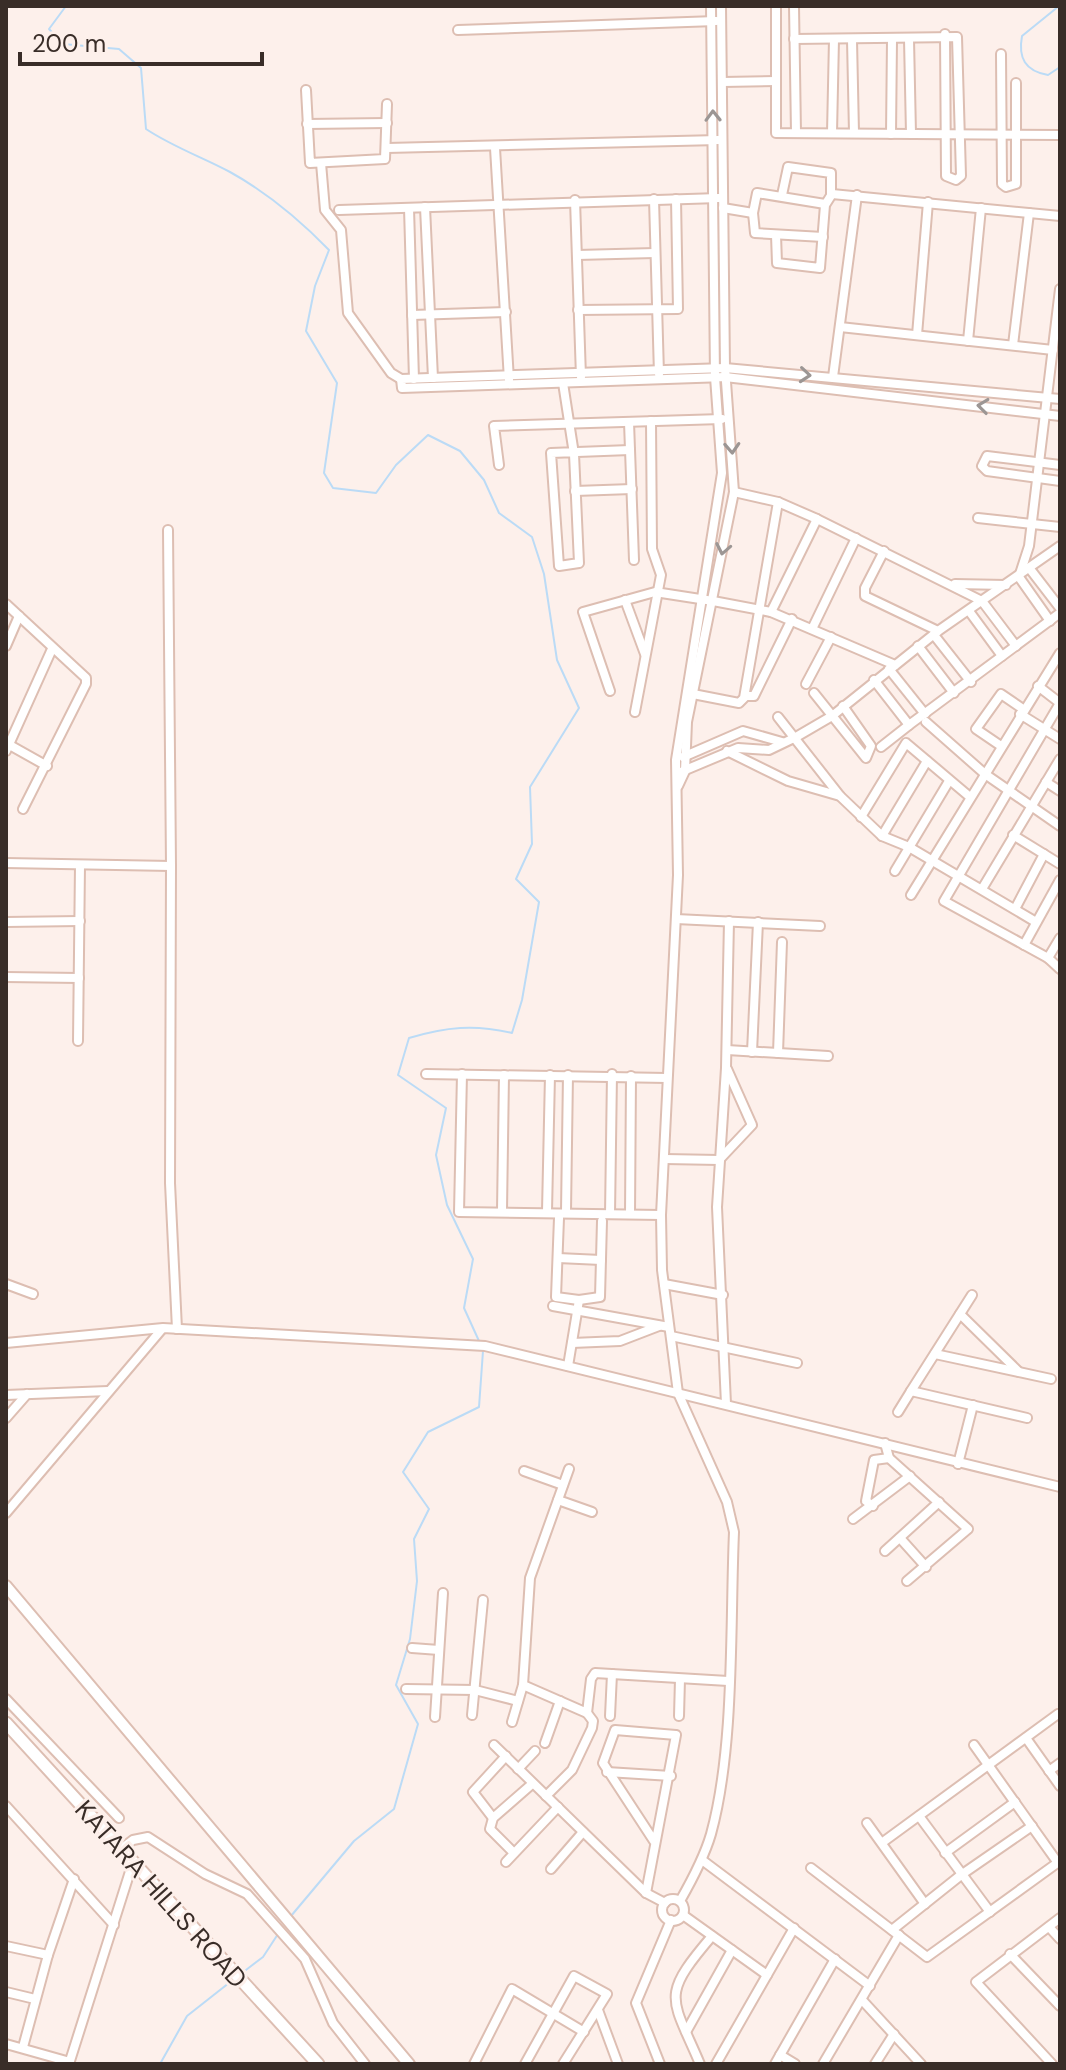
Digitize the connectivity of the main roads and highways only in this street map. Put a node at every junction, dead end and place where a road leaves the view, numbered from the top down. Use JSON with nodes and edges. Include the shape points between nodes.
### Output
{"nodes":[{"id":1,"x":6,"y":1723,"type":"edge"},
{"id":2,"x":318,"y":2064,"type":"edge"}],
"edges":[{"from":1,"to":2,"type":"main road","name":"KATARA HILLS ROAD"}]}
